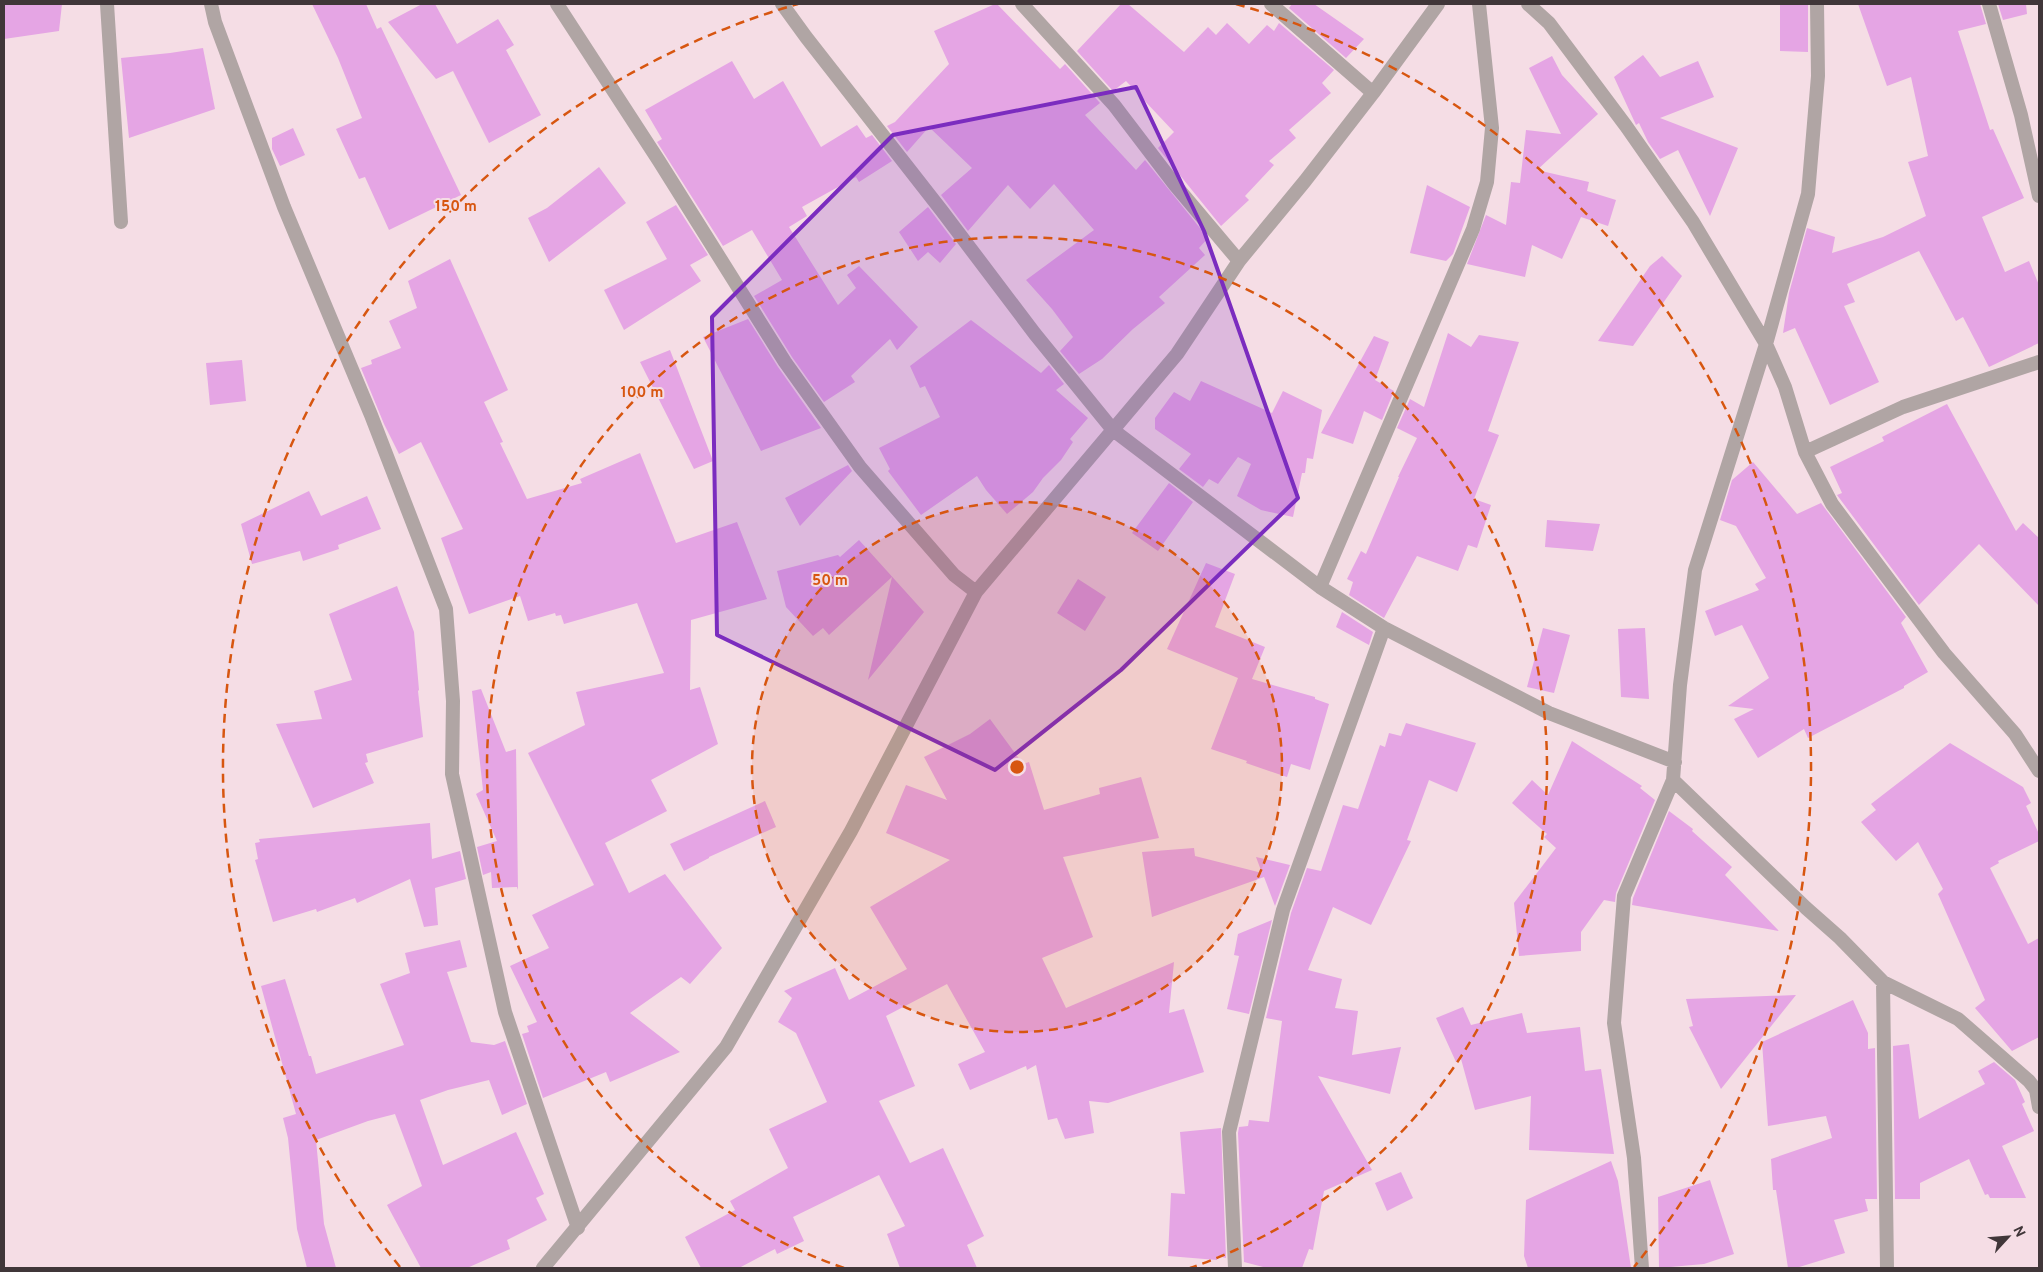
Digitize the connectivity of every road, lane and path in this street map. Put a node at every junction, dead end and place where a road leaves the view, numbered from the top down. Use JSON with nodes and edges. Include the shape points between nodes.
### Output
{"nodes":[{"id":1,"x":107,"y":4,"type":"edge"},
{"id":2,"x":211,"y":4,"type":"edge"},
{"id":3,"x":557,"y":4,"type":"edge"},
{"id":4,"x":782,"y":4,"type":"edge"},
{"id":5,"x":1022,"y":4,"type":"edge"},
{"id":6,"x":1271,"y":4,"type":"edge"},
{"id":7,"x":1438,"y":4,"type":"edge"},
{"id":8,"x":1479,"y":4,"type":"edge"},
{"id":9,"x":1528,"y":4,"type":"edge"},
{"id":10,"x":1817,"y":4,"type":"edge"},
{"id":11,"x":1989,"y":4,"type":"edge"},
{"id":12,"x":1373,"y":93,"type":"junction"},
{"id":13,"x":2039,"y":196,"type":"edge"},
{"id":14,"x":121,"y":222,"type":"dead end"},
{"id":15,"x":1239,"y":261,"type":"junction"},
{"id":16,"x":1766,"y":344,"type":"junction"},
{"id":17,"x":2039,"y":362,"type":"edge"},
{"id":18,"x":1113,"y":430,"type":"junction"},
{"id":19,"x":1805,"y":452,"type":"junction"},
{"id":20,"x":1320,"y":587,"type":"junction"},
{"id":21,"x":976,"y":592,"type":"junction"},
{"id":22,"x":1384,"y":628,"type":"junction"},
{"id":23,"x":1675,"y":762,"type":"junction"},
{"id":24,"x":2039,"y":771,"type":"edge"},
{"id":25,"x":1673,"y":780,"type":"junction"},
{"id":26,"x":1883,"y":982,"type":"junction"},
{"id":27,"x":2038,"y":1090,"type":"edge"},
{"id":28,"x":2039,"y":1107,"type":"edge"},
{"id":29,"x":578,"y":1228,"type":"junction"},
{"id":30,"x":543,"y":1268,"type":"edge"},
{"id":31,"x":1235,"y":1268,"type":"edge"},
{"id":32,"x":1642,"y":1268,"type":"edge"},
{"id":33,"x":1887,"y":1268,"type":"edge"}],
"edges":[{"from":1,"to":14,"type":"street"},
{"from":2,"to":29,"type":"street","via":[[284,207],[372,415],[446,609],[453,701],[452,774],[506,1012]]},
{"from":3,"to":21,"type":"street","via":[[785,362],[837,435],[860,467],[954,575]]},
{"from":4,"to":18,"type":"street","via":[[1035,334]]},
{"from":5,"to":15,"type":"street","via":[[1114,105],[1174,185]]},
{"from":6,"to":12,"type":"street"},
{"from":7,"to":12,"type":"street"},
{"from":8,"to":20,"type":"street","via":[[1492,128],[1487,182],[1473,229]]},
{"from":9,"to":16,"type":"street","via":[[1549,23],[1626,126],[1692,222]]},
{"from":10,"to":16,"type":"street","via":[[1818,76],[1808,194]]},
{"from":11,"to":13,"type":"street","via":[[2021,115]]},
{"from":12,"to":15,"type":"street"},
{"from":15,"to":18,"type":"street","via":[[1177,354]]},
{"from":16,"to":19,"type":"street","via":[[1785,387]]},
{"from":16,"to":23,"type":"street","via":[[1695,570],[1680,685]]},
{"from":17,"to":19,"type":"street","via":[[1903,407]]},
{"from":18,"to":20,"type":"street"},
{"from":18,"to":21,"type":"street"},
{"from":19,"to":24,"type":"street","via":[[1820,485],[1842,518],[1944,653],[2015,734]]},
{"from":20,"to":22,"type":"street"},
{"from":21,"to":29,"type":"street","via":[[851,831],[726,1047]]},
{"from":22,"to":23,"type":"street","via":[[1549,712]]},
{"from":22,"to":31,"type":"street","via":[[1282,910],[1231,1122]]},
{"from":23,"to":25,"type":"street"},
{"from":25,"to":26,"type":"street"},
{"from":25,"to":32,"type":"street","via":[[1624,896],[1614,1022],[1634,1158]]},
{"from":26,"to":27,"type":"street","via":[[1958,1019]]},
{"from":26,"to":33,"type":"street"},
{"from":27,"to":28,"type":"street"},
{"from":29,"to":30,"type":"street"}]}
